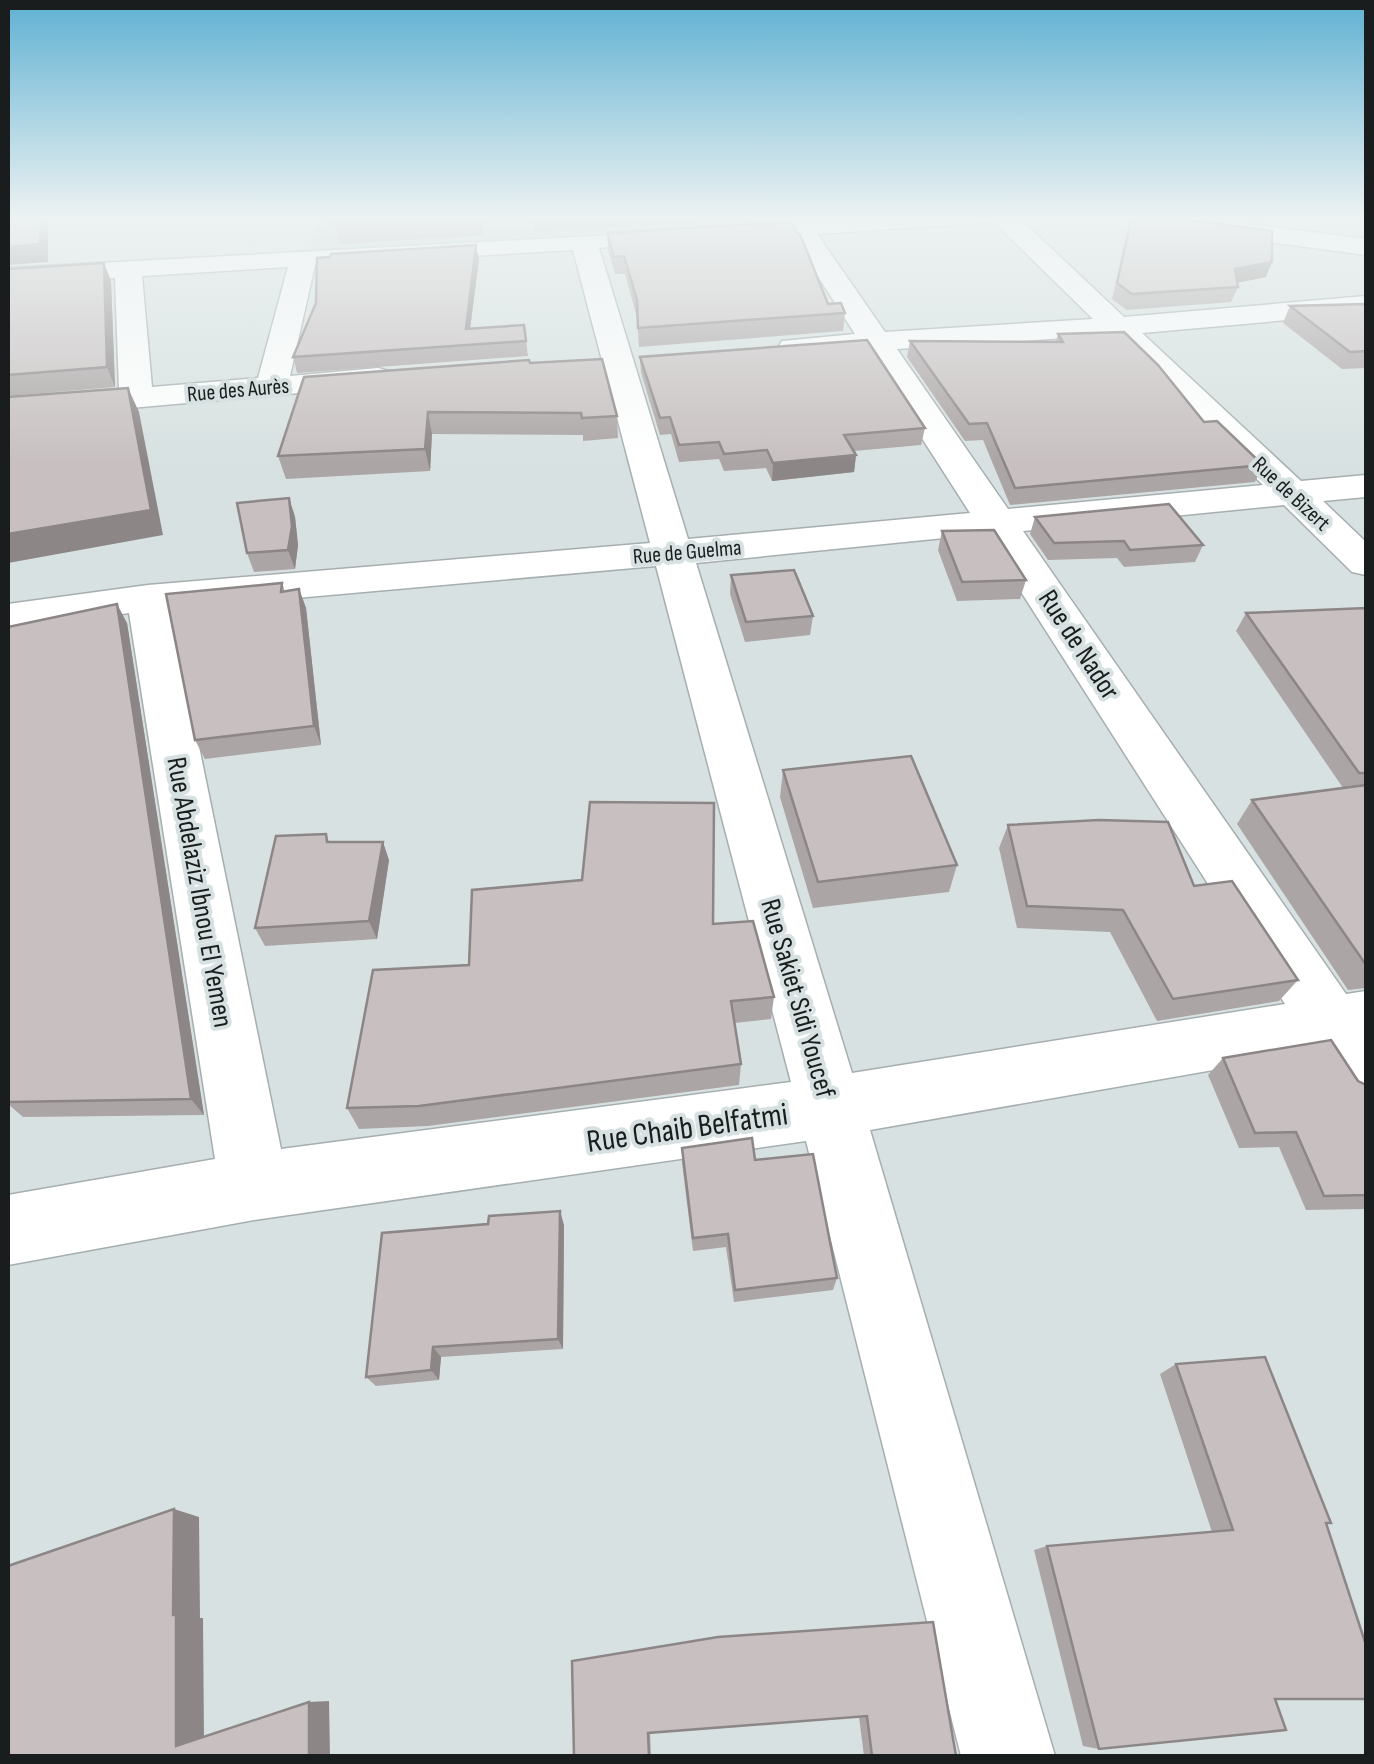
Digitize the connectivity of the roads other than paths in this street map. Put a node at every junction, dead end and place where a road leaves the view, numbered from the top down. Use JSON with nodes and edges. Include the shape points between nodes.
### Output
{"nodes":[{"id":1,"x":130,"y":297,"type":"edge"},
{"id":2,"x":294,"y":297,"type":"edge"},
{"id":3,"x":599,"y":297,"type":"edge"},
{"id":4,"x":849,"y":297,"type":"edge"},
{"id":5,"x":1087,"y":297,"type":"edge"},
{"id":6,"x":1360,"y":309,"type":"edge"},
{"id":7,"x":1118,"y":326,"type":"junction"},
{"id":8,"x":879,"y":341,"type":"junction"},
{"id":9,"x":766,"y":349,"type":"edge"},
{"id":10,"x":406,"y":376,"type":"edge"},
{"id":11,"x":272,"y":386,"type":"junction"},
{"id":12,"x":136,"y":397,"type":"junction"},
{"id":13,"x":8,"y":409,"type":"edge"},
{"id":14,"x":1366,"y":486,"type":"edge"},
{"id":15,"x":1291,"y":494,"type":"junction"},
{"id":16,"x":1000,"y":522,"type":"junction"},
{"id":17,"x":671,"y":553,"type":"junction"},
{"id":18,"x":1366,"y":563,"type":"edge"},
{"id":19,"x":148,"y":598,"type":"junction"},
{"id":20,"x":8,"y":616,"type":"edge"},
{"id":21,"x":1348,"y":1020,"type":"edge"},
{"id":22,"x":1366,"y":1075,"type":"edge"},
{"id":23,"x":830,"y":1107,"type":"junction"},
{"id":24,"x":254,"y":1186,"type":"junction"},
{"id":25,"x":8,"y":1230,"type":"edge"},
{"id":26,"x":1008,"y":1756,"type":"edge"}],
"edges":[{"from":1,"to":12,"type":"street"},
{"from":2,"to":11,"type":"street"},
{"from":3,"to":17,"type":"street","name":"Rue Sakiet Sidi Youcef"},
{"from":4,"to":8,"type":"street","name":"Rue de Nador"},
{"from":5,"to":7,"type":"street","name":"Rue de Bizert"},
{"from":6,"to":7,"type":"street"},
{"from":7,"to":8,"type":"street"},
{"from":7,"to":15,"type":"street","name":"Rue de Bizert"},
{"from":8,"to":9,"type":"street"},
{"from":8,"to":16,"type":"street","name":"Rue de Nador"},
{"from":10,"to":11,"type":"street","name":"Rue des Aurès"},
{"from":11,"to":12,"type":"street","name":"Rue des Aurès"},
{"from":12,"to":13,"type":"street","name":"Rue des Aurès"},
{"from":14,"to":15,"type":"street","name":"Rue de Guelma"},
{"from":15,"to":16,"type":"street","name":"Rue de Guelma"},
{"from":15,"to":18,"type":"street","name":"Rue de Bizert"},
{"from":16,"to":17,"type":"street","name":"Rue de Guelma"},
{"from":16,"to":21,"type":"street","name":"Rue de Nador"},
{"from":17,"to":19,"type":"street","name":"Rue de Guelma"},
{"from":17,"to":23,"type":"street","name":"Rue Sakiet Sidi Youcef"},
{"from":19,"to":20,"type":"street","name":"Rue de Guelma"},
{"from":19,"to":24,"type":"street","name":"Rue Abdelaziz Ibnou El Yemen"},
{"from":21,"to":22,"type":"street","name":"Rue de Nador"},
{"from":21,"to":23,"type":"street","name":"Rue Chaib Belfatmi"},
{"from":23,"to":24,"type":"street","name":"Rue Chaib Belfatmi"},
{"from":23,"to":26,"type":"street","name":"Rue Sakiet Sidi Youcef"},
{"from":24,"to":25,"type":"street","name":"Rue Chaib Belfatmi"}]}
